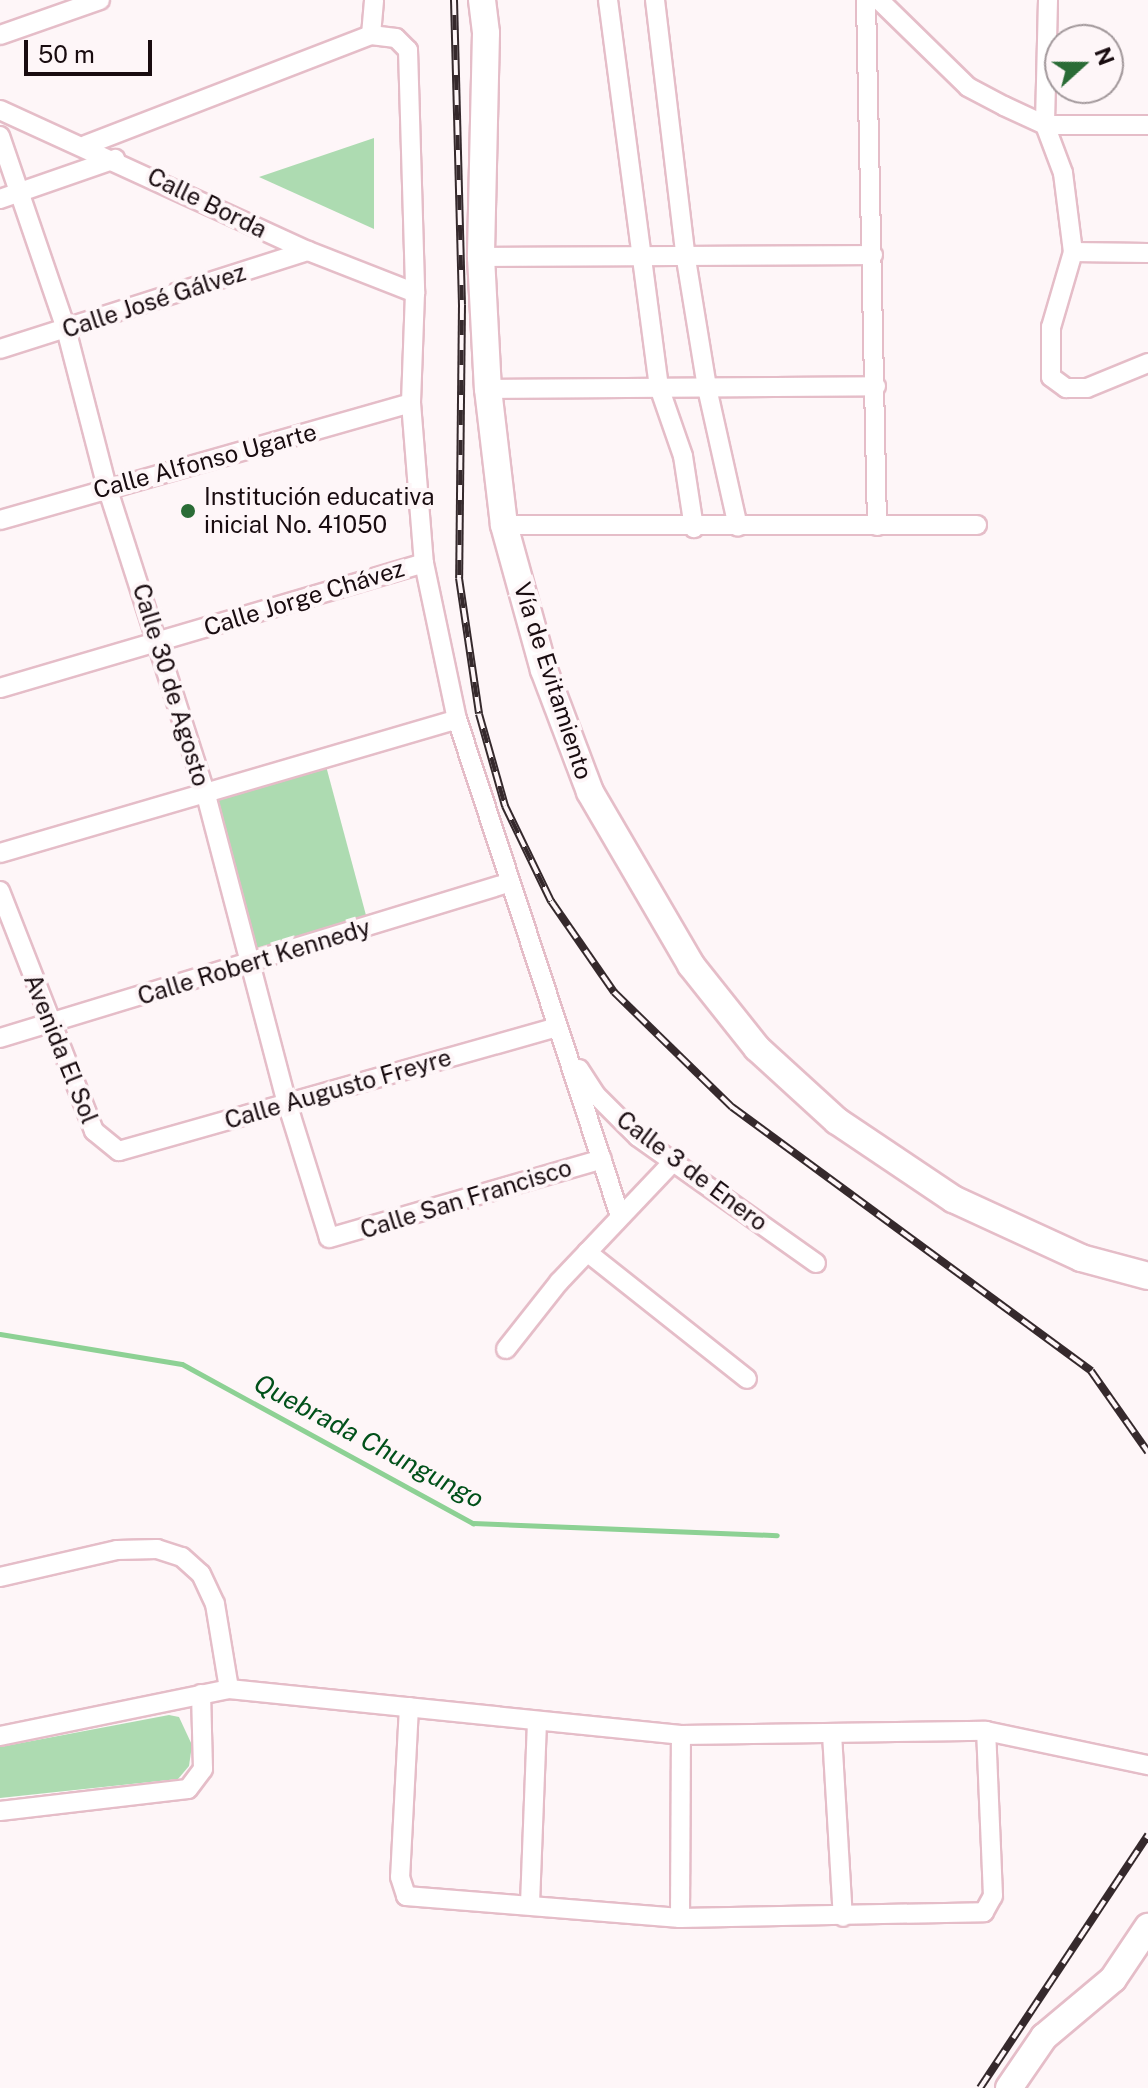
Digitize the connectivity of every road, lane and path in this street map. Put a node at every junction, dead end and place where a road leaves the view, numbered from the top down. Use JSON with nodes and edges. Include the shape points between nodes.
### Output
{"nodes":[{"id":1,"x":374,"y":0,"type":"edge"},
{"id":2,"x":482,"y":0,"type":"edge"},
{"id":3,"x":608,"y":0,"type":"edge"},
{"id":4,"x":655,"y":0,"type":"edge"},
{"id":5,"x":866,"y":0,"type":"edge"},
{"id":6,"x":879,"y":0,"type":"edge"},
{"id":7,"x":1048,"y":0,"type":"edge"},
{"id":8,"x":92,"y":1,"type":"edge"},
{"id":9,"x":0,"y":35,"type":"edge"},
{"id":10,"x":371,"y":35,"type":"junction"},
{"id":11,"x":0,"y":110,"type":"edge"},
{"id":12,"x":1045,"y":125,"type":"junction"},
{"id":13,"x":1148,"y":125,"type":"edge"},
{"id":14,"x":0,"y":136,"type":"edge"},
{"id":15,"x":86,"y":145,"type":"junction"},
{"id":16,"x":115,"y":159,"type":"junction"},
{"id":17,"x":23,"y":192,"type":"junction"},
{"id":18,"x":0,"y":199,"type":"edge"},
{"id":19,"x":308,"y":251,"type":"junction"},
{"id":20,"x":1073,"y":252,"type":"junction"},
{"id":21,"x":685,"y":253,"type":"junction"},
{"id":22,"x":1148,"y":253,"type":"edge"},
{"id":23,"x":644,"y":255,"type":"junction"},
{"id":24,"x":873,"y":255,"type":"junction"},
{"id":25,"x":481,"y":257,"type":"junction"},
{"id":26,"x":415,"y":293,"type":"junction"},
{"id":27,"x":66,"y":329,"type":"junction"},
{"id":28,"x":0,"y":349,"type":"edge"},
{"id":29,"x":1148,"y":363,"type":"edge"},
{"id":30,"x":876,"y":386,"type":"junction"},
{"id":31,"x":659,"y":387,"type":"junction"},
{"id":32,"x":707,"y":388,"type":"junction"},
{"id":33,"x":488,"y":389,"type":"junction"},
{"id":34,"x":411,"y":403,"type":"junction"},
{"id":35,"x":107,"y":487,"type":"junction"},
{"id":36,"x":0,"y":520,"type":"edge"},
{"id":37,"x":504,"y":525,"type":"junction"},
{"id":38,"x":977,"y":525,"type":"dead end"},
{"id":39,"x":877,"y":526,"type":"junction"},
{"id":40,"x":738,"y":527,"type":"junction"},
{"id":41,"x":694,"y":528,"type":"junction"},
{"id":42,"x":424,"y":563,"type":"junction"},
{"id":43,"x":159,"y":641,"type":"junction"},
{"id":44,"x":0,"y":688,"type":"edge"},
{"id":45,"x":457,"y":719,"type":"junction"},
{"id":46,"x":206,"y":795,"type":"junction"},
{"id":47,"x":0,"y":853,"type":"edge"},
{"id":48,"x":508,"y":883,"type":"junction"},
{"id":49,"x":0,"y":891,"type":"edge"},
{"id":50,"x":249,"y":963,"type":"junction"},
{"id":51,"x":49,"y":1026,"type":"junction"},
{"id":52,"x":557,"y":1027,"type":"junction"},
{"id":53,"x":0,"y":1038,"type":"edge"},
{"id":54,"x":287,"y":1103,"type":"junction"},
{"id":55,"x":119,"y":1151,"type":"joint"},
{"id":56,"x":602,"y":1159,"type":"junction"},
{"id":57,"x":673,"y":1162,"type":"junction"},
{"id":58,"x":620,"y":1216,"type":"junction"},
{"id":59,"x":329,"y":1238,"type":"joint"},
{"id":60,"x":587,"y":1252,"type":"junction"},
{"id":61,"x":816,"y":1263,"type":"dead end"},
{"id":62,"x":1148,"y":1276,"type":"edge"},
{"id":63,"x":506,"y":1349,"type":"dead end"},
{"id":64,"x":747,"y":1379,"type":"dead end"},
{"id":65,"x":0,"y":1577,"type":"edge"},
{"id":66,"x":229,"y":1689,"type":"junction"},
{"id":67,"x":201,"y":1694,"type":"junction"},
{"id":68,"x":409,"y":1707,"type":"junction"},
{"id":69,"x":537,"y":1722,"type":"junction"},
{"id":70,"x":986,"y":1731,"type":"junction"},
{"id":71,"x":832,"y":1734,"type":"junction"},
{"id":72,"x":681,"y":1735,"type":"junction"},
{"id":73,"x":0,"y":1736,"type":"edge"},
{"id":74,"x":1148,"y":1765,"type":"edge"},
{"id":75,"x":0,"y":1811,"type":"edge"},
{"id":76,"x":530,"y":1904,"type":"junction"},
{"id":77,"x":843,"y":1917,"type":"junction"},
{"id":78,"x":680,"y":1918,"type":"junction"},
{"id":79,"x":1148,"y":1927,"type":"edge"},
{"id":80,"x":1009,"y":2088,"type":"edge"}],
"edges":[{"from":1,"to":10,"type":"street"},
{"from":2,"to":25,"type":"main road","name":"Vía de Evitamiento","via":[[486,33]]},
{"from":3,"to":23,"type":"street"},
{"from":4,"to":21,"type":"street"},
{"from":5,"to":24,"type":"street"},
{"from":6,"to":12,"type":"street","via":[[968,87]]},
{"from":7,"to":12,"type":"street"},
{"from":8,"to":9,"type":"street"},
{"from":10,"to":15,"type":"street"},
{"from":10,"to":26,"type":"street","via":[[396,38],[408,50]]},
{"from":11,"to":15,"type":"street","name":"Calle Borda"},
{"from":12,"to":13,"type":"street"},
{"from":12,"to":20,"type":"street","via":[[1063,173]]},
{"from":14,"to":17,"type":"street","name":"Calle 30 de Agosto"},
{"from":15,"to":16,"type":"street","name":"Calle Borda"},
{"from":16,"to":17,"type":"street"},
{"from":16,"to":19,"type":"street","name":"Calle Borda"},
{"from":17,"to":18,"type":"street"},
{"from":17,"to":27,"type":"street","name":"Calle 30 de Agosto"},
{"from":19,"to":26,"type":"street","name":"Calle Borda"},
{"from":19,"to":27,"type":"street","name":"Calle José Gálvez"},
{"from":20,"to":22,"type":"street"},
{"from":20,"to":29,"type":"street","via":[[1051,327],[1051,377],[1066,388],[1087,388]]},
{"from":21,"to":23,"type":"street"},
{"from":21,"to":24,"type":"street"},
{"from":21,"to":32,"type":"street"},
{"from":23,"to":25,"type":"street"},
{"from":23,"to":31,"type":"street"},
{"from":24,"to":30,"type":"street"},
{"from":25,"to":33,"type":"main road","name":"Vía de Evitamiento"},
{"from":26,"to":34,"type":"street"},
{"from":27,"to":28,"type":"street","name":"Calle José Gálvez"},
{"from":27,"to":35,"type":"street","name":"Calle 30 de Agosto"},
{"from":30,"to":32,"type":"street"},
{"from":30,"to":39,"type":"street"},
{"from":31,"to":32,"type":"street"},
{"from":31,"to":33,"type":"street"},
{"from":31,"to":41,"type":"street","via":[[683,456]]},
{"from":32,"to":40,"type":"street"},
{"from":33,"to":37,"type":"main road","name":"Vía de Evitamiento"},
{"from":34,"to":35,"type":"street","name":"Calle Alfonso Ugarte"},
{"from":34,"to":42,"type":"street"},
{"from":35,"to":36,"type":"street","name":"Calle Alfonso Ugarte"},
{"from":35,"to":43,"type":"street","name":"Calle 30 de Agosto"},
{"from":37,"to":41,"type":"street"},
{"from":37,"to":62,"type":"main road","name":"Vía de Evitamiento","via":[[544,670],[590,792],[691,965],[757,1048],[837,1121],[953,1199],[1081,1258]]},
{"from":38,"to":39,"type":"street"},
{"from":39,"to":40,"type":"street"},
{"from":40,"to":41,"type":"street"},
{"from":42,"to":43,"type":"street","name":"Calle Jorge Chávez"},
{"from":42,"to":45,"type":"street"},
{"from":43,"to":44,"type":"street","name":"Calle Jorge Chávez"},
{"from":43,"to":46,"type":"street","name":"Calle 30 de Agosto"},
{"from":45,"to":46,"type":"street"},
{"from":45,"to":48,"type":"street"},
{"from":46,"to":47,"type":"street"},
{"from":46,"to":50,"type":"street","name":"Calle 30 de Agosto"},
{"from":48,"to":50,"type":"street","name":"Calle Robert Kennedy"},
{"from":48,"to":52,"type":"street"},
{"from":49,"to":51,"type":"street","name":"Avenida El Sol"},
{"from":50,"to":51,"type":"street","name":"Calle Robert Kennedy"},
{"from":50,"to":54,"type":"street","name":"Calle 30 de Agosto"},
{"from":51,"to":53,"type":"street","name":"Calle Robert Kennedy"},
{"from":51,"to":55,"type":"street","name":"Avenida El Sol","via":[[94,1131]]},
{"from":52,"to":54,"type":"street","name":"Calle Augusto Freyre"},
{"from":52,"to":56,"type":"street"},
{"from":52,"to":57,"type":"street","name":"Calle 3 de Enero","via":[[596,1095],[638,1137]]},
{"from":54,"to":55,"type":"street","name":"Calle Augusto Freyre"},
{"from":54,"to":59,"type":"street","name":"Calle 30 de Agosto"},
{"from":56,"to":58,"type":"street"},
{"from":56,"to":59,"type":"street","name":"Calle San Francisco"},
{"from":57,"to":58,"type":"street"},
{"from":57,"to":61,"type":"street","name":"Calle 3 de Enero"},
{"from":58,"to":60,"type":"street"},
{"from":60,"to":63,"type":"street"},
{"from":60,"to":64,"type":"street"},
{"from":65,"to":66,"type":"street","via":[[117,1550],[157,1549],[182,1557],[201,1574],[215,1604]]},
{"from":66,"to":67,"type":"street"},
{"from":66,"to":68,"type":"street"},
{"from":67,"to":73,"type":"street"},
{"from":67,"to":75,"type":"street","via":[[203,1769],[188,1789]]},
{"from":68,"to":69,"type":"street"},
{"from":68,"to":76,"type":"street","via":[[403,1891],[415,1900]]},
{"from":69,"to":72,"type":"street"},
{"from":69,"to":76,"type":"street"},
{"from":70,"to":71,"type":"street"},
{"from":70,"to":74,"type":"street"},
{"from":70,"to":77,"type":"street","via":[[993,1896],[989,1908],[974,1915]]},
{"from":71,"to":72,"type":"street"},
{"from":71,"to":77,"type":"street"},
{"from":72,"to":78,"type":"street"},
{"from":76,"to":78,"type":"street"},
{"from":77,"to":78,"type":"street"},
{"from":79,"to":80,"type":"main road","via":[[1113,1979],[1044,2037]]}]}
